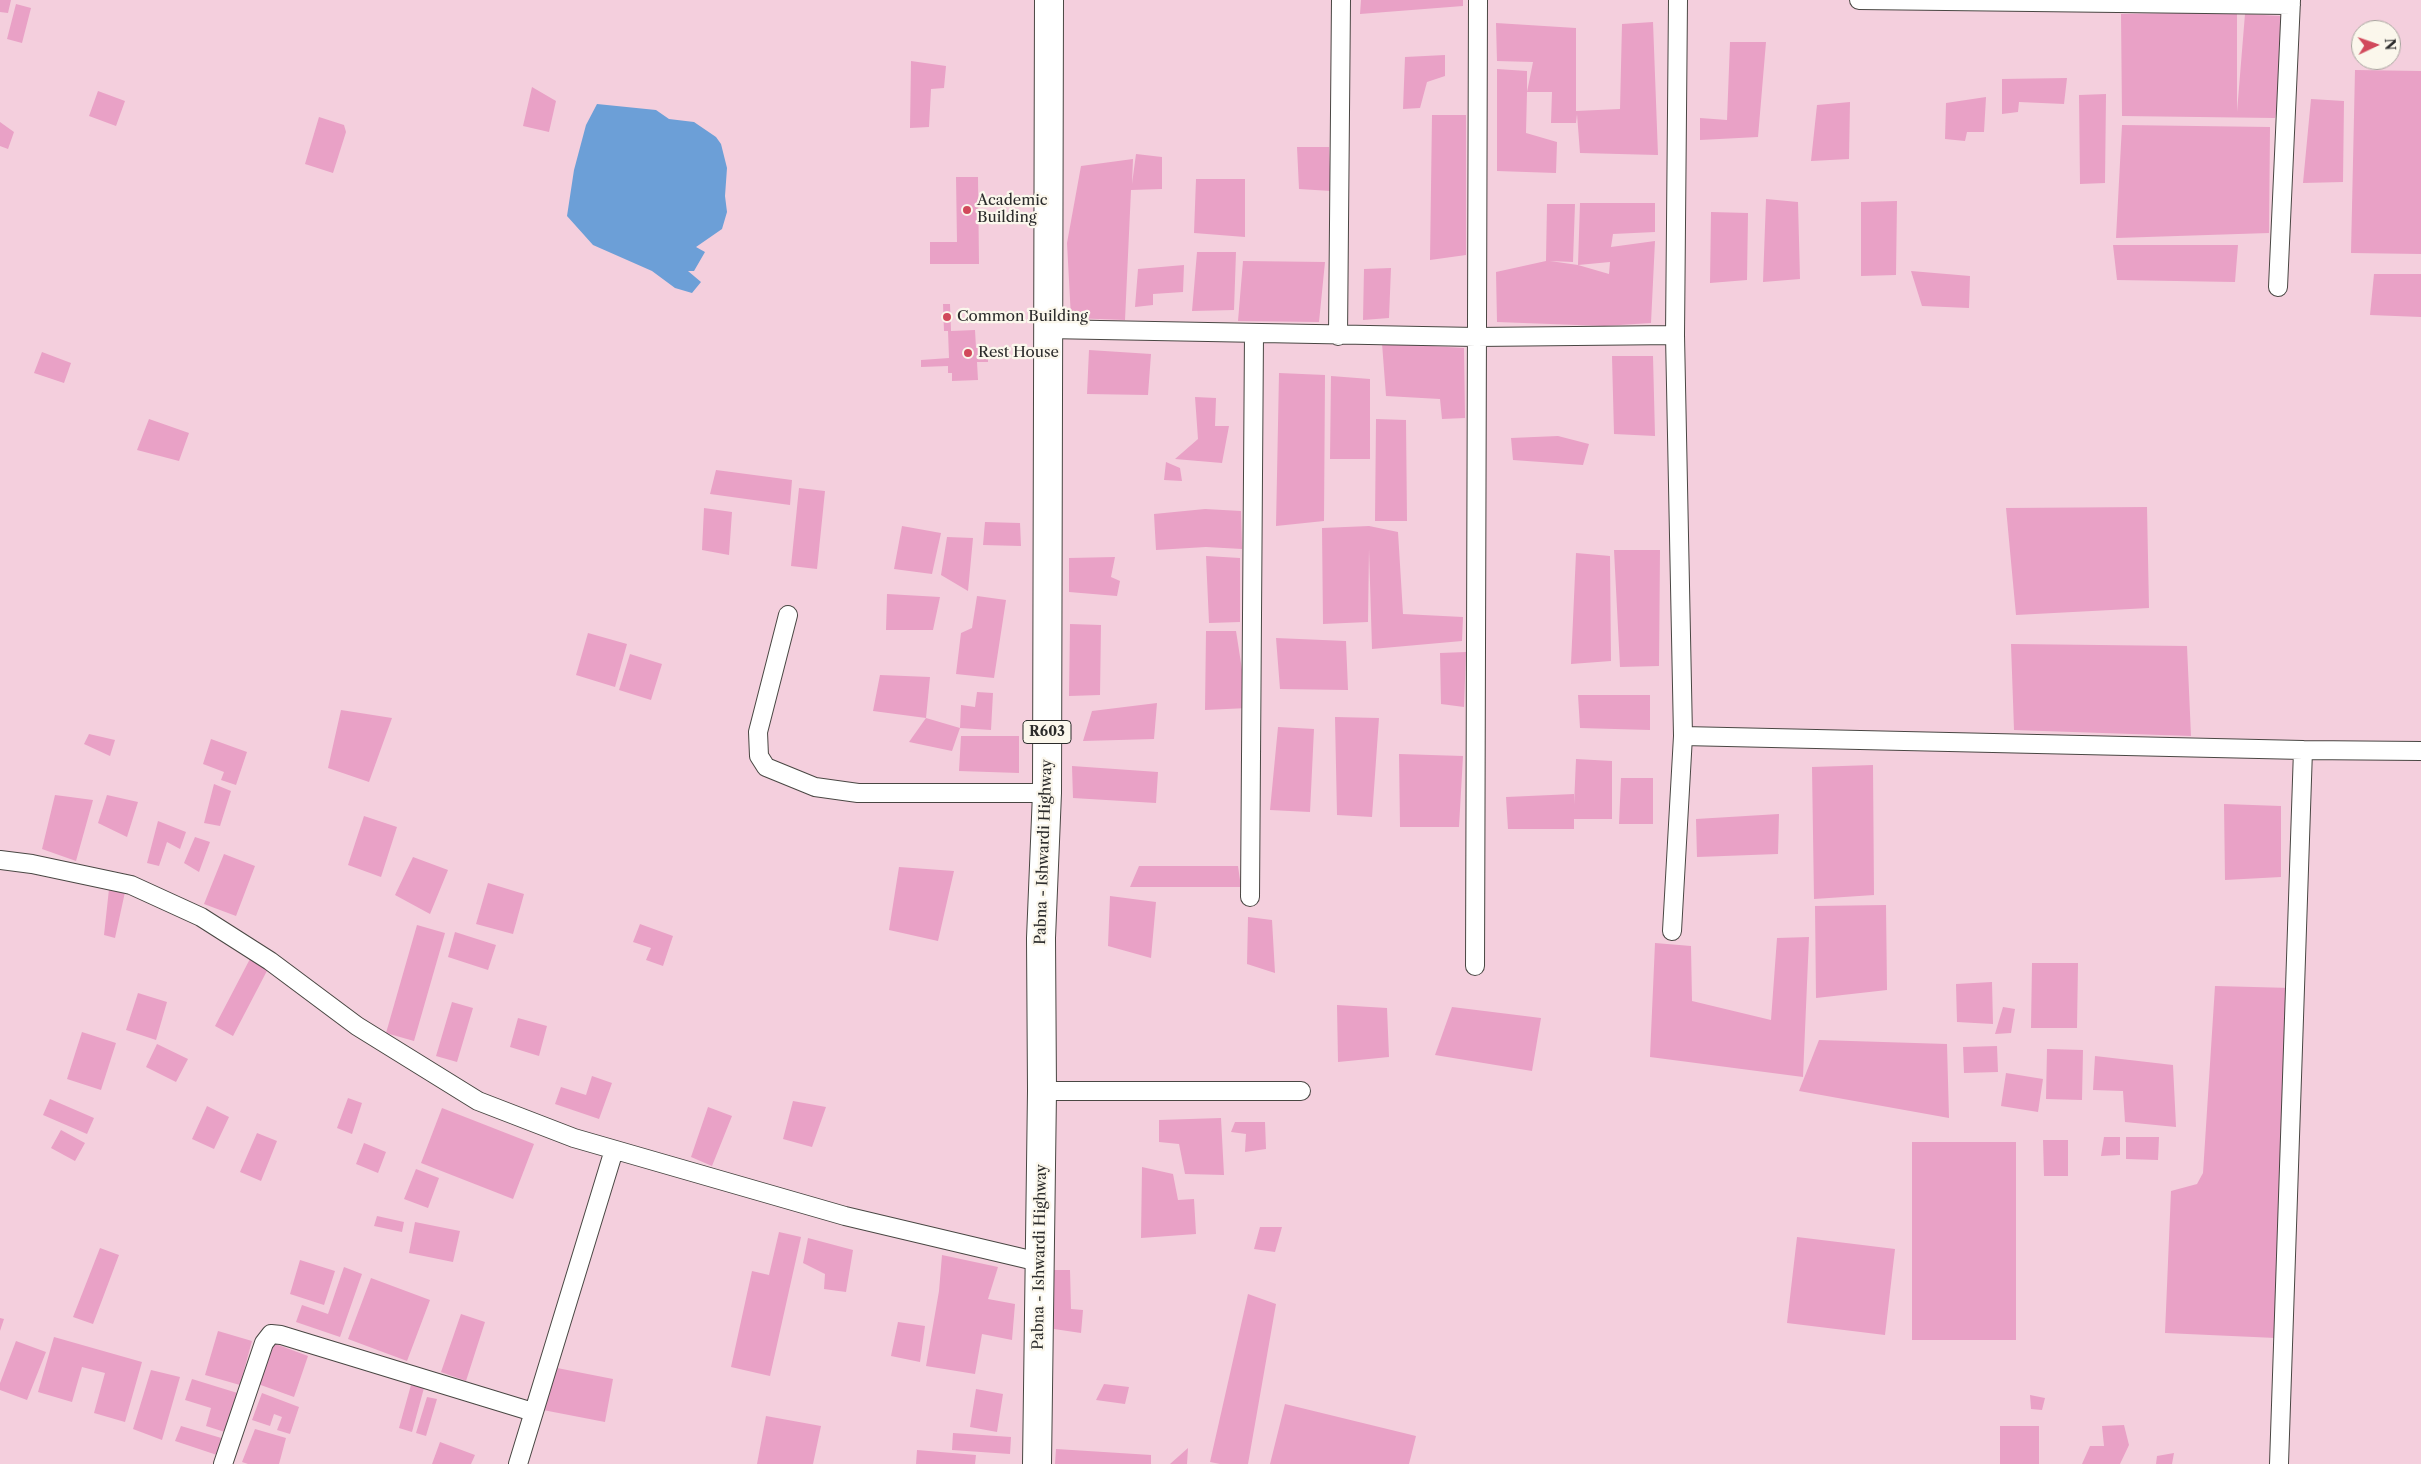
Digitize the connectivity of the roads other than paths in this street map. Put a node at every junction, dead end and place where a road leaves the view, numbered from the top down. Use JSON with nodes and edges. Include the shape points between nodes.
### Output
{"nodes":[{"id":1,"x":1048,"y":0,"type":"edge"},
{"id":2,"x":1341,"y":0,"type":"edge"},
{"id":3,"x":1478,"y":0,"type":"edge"},
{"id":4,"x":1678,"y":0,"type":"edge"},
{"id":5,"x":1859,"y":0,"type":"edge"},
{"id":6,"x":1996,"y":1,"type":"edge"},
{"id":7,"x":2291,"y":3,"type":"edge"},
{"id":8,"x":2278,"y":287,"type":"dead end"},
{"id":9,"x":1047,"y":329,"type":"junction"},
{"id":10,"x":1254,"y":334,"type":"junction"},
{"id":11,"x":1675,"y":335,"type":"junction"},
{"id":12,"x":1338,"y":336,"type":"junction"},
{"id":13,"x":1476,"y":337,"type":"junction"},
{"id":14,"x":788,"y":615,"type":"dead end"},
{"id":15,"x":1683,"y":736,"type":"junction"},
{"id":16,"x":2303,"y":750,"type":"junction"},
{"id":17,"x":2421,"y":750,"type":"edge"},
{"id":18,"x":1046,"y":793,"type":"junction"},
{"id":19,"x":0,"y":860,"type":"edge"},
{"id":20,"x":1250,"y":897,"type":"dead end"},
{"id":21,"x":1672,"y":931,"type":"dead end"},
{"id":22,"x":1475,"y":966,"type":"dead end"},
{"id":23,"x":1300,"y":1090,"type":"dead end"},
{"id":24,"x":1042,"y":1091,"type":"junction"},
{"id":25,"x":614,"y":1150,"type":"junction"},
{"id":26,"x":1039,"y":1262,"type":"junction"},
{"id":27,"x":533,"y":1412,"type":"junction"},
{"id":28,"x":223,"y":1464,"type":"edge"},
{"id":29,"x":518,"y":1464,"type":"edge"},
{"id":30,"x":1038,"y":1464,"type":"edge"},
{"id":31,"x":2279,"y":1464,"type":"edge"}],
"edges":[{"from":1,"to":9,"type":"main road","name":"Pabna - Ishwardi Highway","number":"R603"},
{"from":2,"to":12,"type":"street"},
{"from":3,"to":13,"type":"street"},
{"from":4,"to":11,"type":"street"},
{"from":5,"to":6,"type":"street"},
{"from":6,"to":7,"type":"street"},
{"from":7,"to":8,"type":"street"},
{"from":9,"to":10,"type":"street"},
{"from":9,"to":18,"type":"main road","name":"Pabna - Ishwardi Highway","number":"R603"},
{"from":10,"to":12,"type":"street"},
{"from":10,"to":20,"type":"street"},
{"from":11,"to":13,"type":"street"},
{"from":11,"to":15,"type":"street"},
{"from":12,"to":13,"type":"street"},
{"from":13,"to":22,"type":"street"},
{"from":14,"to":18,"type":"street","via":[[758,732],[759,756],[766,767],[815,787],[858,793]]},
{"from":15,"to":16,"type":"street"},
{"from":15,"to":21,"type":"street"},
{"from":16,"to":17,"type":"street"},
{"from":16,"to":31,"type":"street"},
{"from":18,"to":24,"type":"main road","name":"Pabna - Ishwardi Highway","number":"R603","via":[[1041,938]]},
{"from":19,"to":25,"type":"street","via":[[131,885],[201,917],[270,961],[357,1026],[478,1101]]},
{"from":23,"to":24,"type":"street"},
{"from":24,"to":26,"type":"main road","name":"Pabna - Ishwardi Highway","number":"R603"},
{"from":25,"to":26,"type":"street","via":[[845,1216]]},
{"from":25,"to":27,"type":"street"},
{"from":26,"to":30,"type":"main road","name":"Pabna - Ishwardi Highway","number":"R603"},
{"from":27,"to":28,"type":"street","via":[[271,1334],[264,1343]]},
{"from":27,"to":29,"type":"street"}]}
